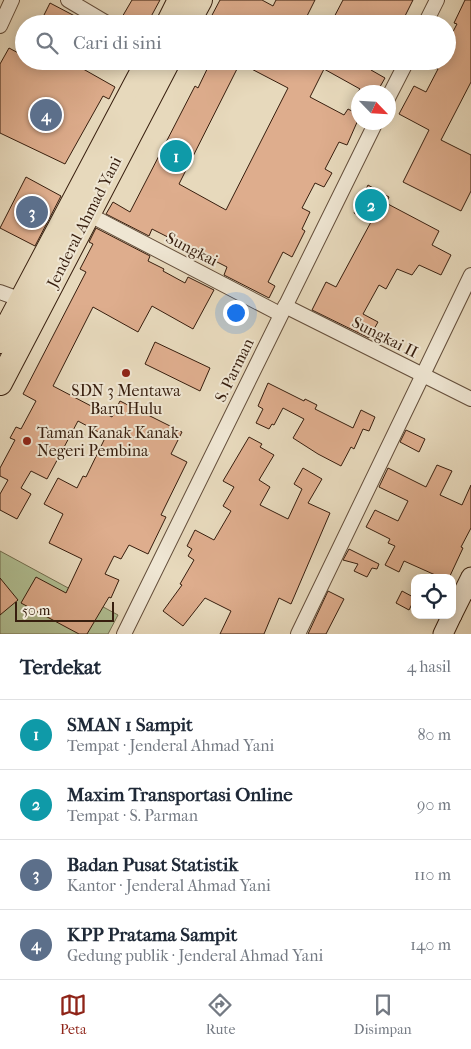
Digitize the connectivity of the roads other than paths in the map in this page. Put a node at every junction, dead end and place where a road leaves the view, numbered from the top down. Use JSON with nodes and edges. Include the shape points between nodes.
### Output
{"nodes":[{"id":1,"x":12,"y":0,"type":"edge"},
{"id":2,"x":68,"y":0,"type":"edge"},
{"id":3,"x":180,"y":0,"type":"edge"},
{"id":4,"x":200,"y":0,"type":"edge"},
{"id":5,"x":437,"y":0,"type":"edge"},
{"id":6,"x":93,"y":15,"type":"edge"},
{"id":7,"x":172,"y":15,"type":"edge"},
{"id":8,"x":192,"y":15,"type":"edge"},
{"id":9,"x":430,"y":15,"type":"edge"},
{"id":10,"x":0,"y":26,"type":"edge"},
{"id":11,"x":143,"y":70,"type":"edge"},
{"id":12,"x":163,"y":70,"type":"edge"},
{"id":13,"x":402,"y":70,"type":"edge"},
{"id":14,"x":395,"y":85,"type":"edge"},
{"id":15,"x":372,"y":130,"type":"edge"},
{"id":16,"x":88,"y":214,"type":"junction"},
{"id":17,"x":471,"y":275,"type":"edge"},
{"id":18,"x":11,"y":296,"type":"edge"},
{"id":19,"x":282,"y":310,"type":"junction"},
{"id":20,"x":0,"y":341,"type":"edge"},
{"id":21,"x":422,"y":376,"type":"junction"},
{"id":22,"x":0,"y":383,"type":"edge"},
{"id":23,"x":471,"y":399,"type":"edge"},
{"id":24,"x":471,"y":578,"type":"edge"},
{"id":25,"x":456,"y":607,"type":"edge"},
{"id":26,"x":450,"y":619,"type":"edge"},
{"id":27,"x":124,"y":634,"type":"edge"},
{"id":28,"x":298,"y":634,"type":"edge"},
{"id":29,"x":443,"y":634,"type":"edge"}],
"edges":[{"from":1,"to":10,"type":"street"},
{"from":2,"to":6,"type":"street"},
{"from":3,"to":7,"type":"highway"},
{"from":4,"to":8,"type":"highway"},
{"from":5,"to":9,"type":"street"},
{"from":11,"to":18,"type":"highway","name":"Jenderal Ahmad Yani"},
{"from":12,"to":16,"type":"highway","name":"Jenderal Ahmad Yani"},
{"from":13,"to":14,"type":"street"},
{"from":15,"to":19,"type":"street","name":"S. Parman"},
{"from":16,"to":19,"type":"street","name":"Sungkai"},
{"from":16,"to":22,"type":"highway","name":"Jenderal Ahmad Yani"},
{"from":17,"to":21,"type":"street"},
{"from":18,"to":20,"type":"highway","name":"Jenderal Ahmad Yani"},
{"from":19,"to":21,"type":"street","name":"Sungkai II"},
{"from":19,"to":27,"type":"street","name":"S. Parman"},
{"from":21,"to":23,"type":"street","name":"Sungkai II"},
{"from":21,"to":28,"type":"street"},
{"from":24,"to":25,"type":"street"},
{"from":26,"to":29,"type":"street"}]}
